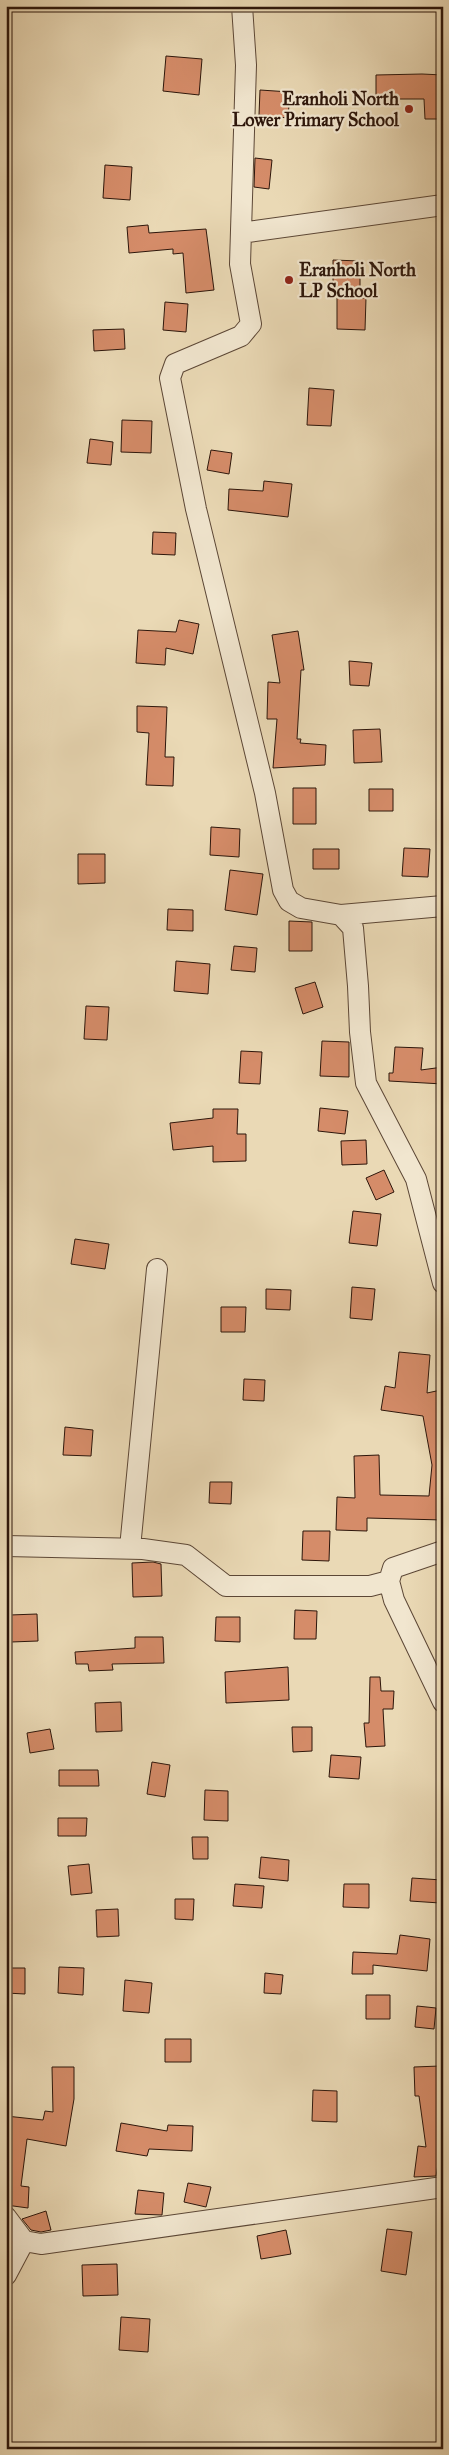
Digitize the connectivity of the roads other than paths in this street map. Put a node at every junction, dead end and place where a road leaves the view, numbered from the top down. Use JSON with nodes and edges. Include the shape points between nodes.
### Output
{"nodes":[{"id":1,"x":242,"y":6,"type":"edge"},
{"id":2,"x":443,"y":205,"type":"edge"},
{"id":3,"x":241,"y":233,"type":"junction"},
{"id":4,"x":443,"y":906,"type":"edge"},
{"id":5,"x":342,"y":915,"type":"junction"},
{"id":6,"x":157,"y":1269,"type":"dead end"},
{"id":7,"x":443,"y":1284,"type":"edge"},
{"id":8,"x":6,"y":1546,"type":"edge"},
{"id":9,"x":130,"y":1548,"type":"junction"},
{"id":10,"x":443,"y":1551,"type":"edge"},
{"id":11,"x":389,"y":1582,"type":"junction"},
{"id":12,"x":443,"y":1702,"type":"edge"},
{"id":13,"x":443,"y":2187,"type":"edge"},
{"id":14,"x":6,"y":2217,"type":"edge"},
{"id":15,"x":24,"y":2241,"type":"junction"},
{"id":16,"x":6,"y":2275,"type":"edge"}],
"edges":[{"from":1,"to":3,"type":"street","via":[[246,65]]},
{"from":2,"to":3,"type":"street"},
{"from":3,"to":5,"type":"street","via":[[240,264],[251,324],[241,336],[175,364],[170,378],[196,509],[265,793],[283,890],[289,901],[301,908]]},
{"from":4,"to":5,"type":"street"},
{"from":5,"to":7,"type":"street","via":[[353,928],[366,1083],[416,1179]]},
{"from":6,"to":9,"type":"street"},
{"from":8,"to":9,"type":"street"},
{"from":9,"to":11,"type":"street","via":[[186,1555],[226,1586],[370,1586]]},
{"from":10,"to":11,"type":"street","via":[[393,1568]]},
{"from":11,"to":12,"type":"street","via":[[394,1600]]},
{"from":13,"to":15,"type":"street","via":[[42,2244]]},
{"from":14,"to":15,"type":"street"},
{"from":15,"to":16,"type":"street"}]}
